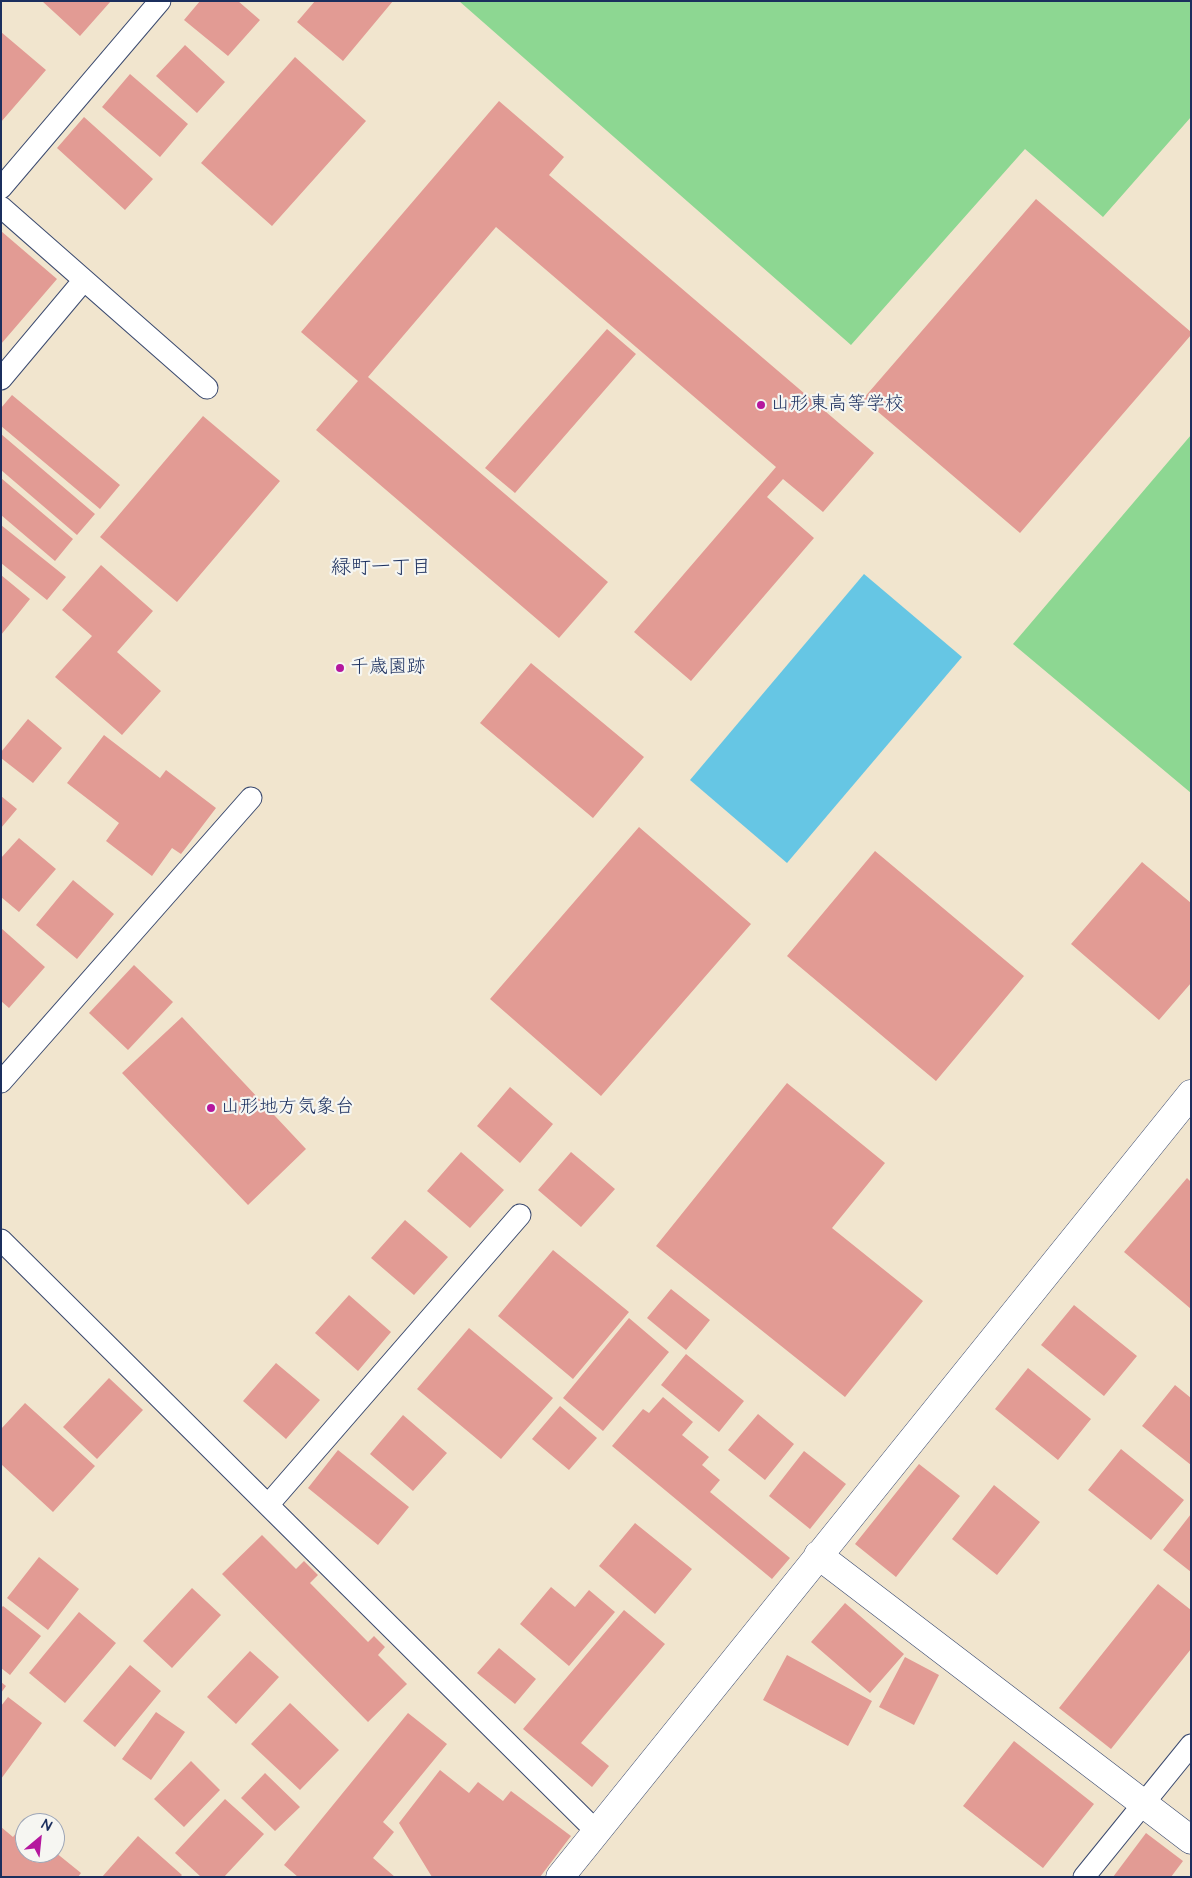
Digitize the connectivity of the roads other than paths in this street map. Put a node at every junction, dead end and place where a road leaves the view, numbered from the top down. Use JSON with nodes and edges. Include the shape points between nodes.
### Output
{"nodes":[{"id":1,"x":160,"y":1,"type":"edge"},
{"id":2,"x":1,"y":188,"type":"edge"},
{"id":3,"x":1,"y":207,"type":"edge"},
{"id":4,"x":84,"y":280,"type":"junction"},
{"id":5,"x":1,"y":379,"type":"edge"},
{"id":6,"x":206,"y":388,"type":"dead end"},
{"id":7,"x":251,"y":798,"type":"dead end"},
{"id":8,"x":1,"y":1082,"type":"edge"},
{"id":9,"x":1191,"y":1094,"type":"edge"},
{"id":10,"x":520,"y":1215,"type":"dead end"},
{"id":11,"x":1,"y":1240,"type":"edge"},
{"id":12,"x":268,"y":1505,"type":"junction"},
{"id":13,"x":818,"y":1555,"type":"junction"},
{"id":14,"x":1191,"y":1745,"type":"edge"},
{"id":15,"x":1144,"y":1803,"type":"junction"},
{"id":16,"x":597,"y":1832,"type":"junction"},
{"id":17,"x":1191,"y":1840,"type":"edge"},
{"id":18,"x":560,"y":1877,"type":"edge"},
{"id":19,"x":1084,"y":1877,"type":"edge"}],
"edges":[{"from":1,"to":2,"type":"lane"},
{"from":3,"to":4,"type":"lane"},
{"from":4,"to":5,"type":"lane"},
{"from":4,"to":6,"type":"lane"},
{"from":7,"to":8,"type":"lane"},
{"from":9,"to":13,"type":"street"},
{"from":10,"to":12,"type":"lane"},
{"from":11,"to":12,"type":"lane"},
{"from":12,"to":16,"type":"lane"},
{"from":13,"to":15,"type":"street"},
{"from":13,"to":16,"type":"street"},
{"from":14,"to":15,"type":"lane"},
{"from":15,"to":17,"type":"street"},
{"from":15,"to":19,"type":"lane"},
{"from":16,"to":18,"type":"street"}]}
